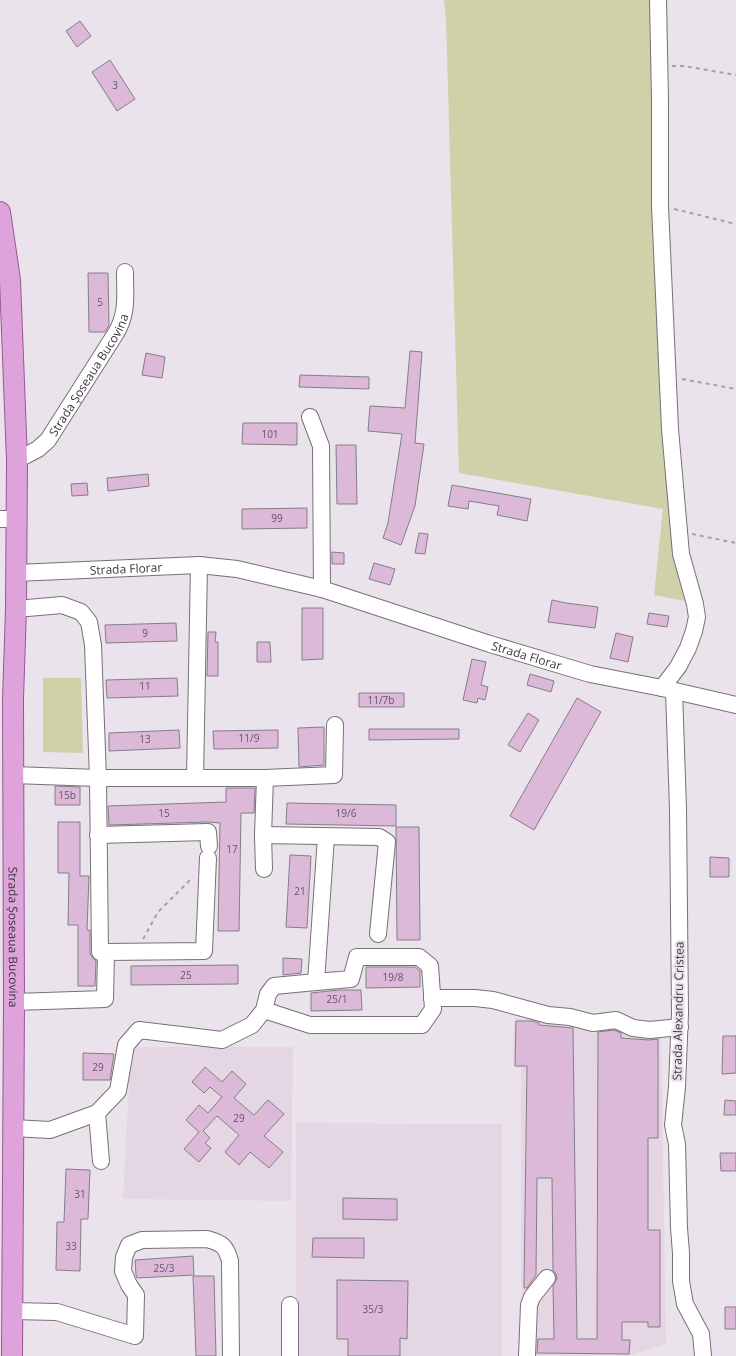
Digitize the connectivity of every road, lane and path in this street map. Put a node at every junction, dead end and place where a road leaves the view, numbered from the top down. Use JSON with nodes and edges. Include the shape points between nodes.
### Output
{"nodes":[{"id":1,"x":658,"y":0,"type":"edge"},
{"id":2,"x":660,"y":66,"type":"junction"},
{"id":3,"x":736,"y":75,"type":"edge"},
{"id":4,"x":660,"y":206,"type":"junction"},
{"id":5,"x":0,"y":212,"type":"edge"},
{"id":6,"x":736,"y":224,"type":"edge"},
{"id":7,"x":125,"y":272,"type":"dead end"},
{"id":8,"x":5,"y":281,"type":"edge"},
{"id":9,"x":668,"y":376,"type":"junction"},
{"id":10,"x":736,"y":389,"type":"edge"},
{"id":11,"x":310,"y":418,"type":"dead end"},
{"id":12,"x":17,"y":460,"type":"junction"},
{"id":13,"x":8,"y":519,"type":"edge"},
{"id":14,"x":680,"y":532,"type":"junction"},
{"id":15,"x":736,"y":543,"type":"edge"},
{"id":16,"x":199,"y":564,"type":"junction"},
{"id":17,"x":16,"y":573,"type":"junction"},
{"id":18,"x":322,"y":589,"type":"junction"},
{"id":19,"x":16,"y":609,"type":"junction"},
{"id":20,"x":668,"y":690,"type":"junction"},
{"id":21,"x":6,"y":700,"type":"edge"},
{"id":22,"x":736,"y":705,"type":"edge"},
{"id":23,"x":335,"y":724,"type":"dead end"},
{"id":24,"x":13,"y":775,"type":"junction"},
{"id":25,"x":98,"y":778,"type":"junction"},
{"id":26,"x":195,"y":778,"type":"junction"},
{"id":27,"x":265,"y":778,"type":"junction"},
{"id":28,"x":98,"y":835,"type":"junction"},
{"id":29,"x":263,"y":836,"type":"junction"},
{"id":30,"x":326,"y":837,"type":"junction"},
{"id":31,"x":208,"y":856,"type":"junction"},
{"id":32,"x":264,"y":868,"type":"dead end"},
{"id":33,"x":378,"y":934,"type":"dead end"},
{"id":34,"x":106,"y":952,"type":"junction"},
{"id":35,"x":136,"y":952,"type":"junction"},
{"id":36,"x":316,"y":982,"type":"junction"},
{"id":37,"x":432,"y":998,"type":"junction"},
{"id":38,"x":14,"y":1002,"type":"junction"},
{"id":39,"x":264,"y":1010,"type":"junction"},
{"id":40,"x":680,"y":1027,"type":"junction"},
{"id":41,"x":97,"y":1113,"type":"junction"},
{"id":42,"x":13,"y":1128,"type":"junction"},
{"id":43,"x":101,"y":1160,"type":"dead end"},
{"id":44,"x":547,"y":1278,"type":"dead end"},
{"id":45,"x":290,"y":1305,"type":"dead end"},
{"id":46,"x":12,"y":1311,"type":"junction"},
{"id":47,"x":12,"y":1356,"type":"edge"},
{"id":48,"x":231,"y":1356,"type":"edge"},
{"id":49,"x":290,"y":1356,"type":"edge"},
{"id":50,"x":527,"y":1356,"type":"edge"},
{"id":51,"x":703,"y":1356,"type":"edge"}],
"edges":[{"from":1,"to":2,"type":"street"},
{"from":2,"to":3,"type":"path","via":[[684,66]]},
{"from":2,"to":4,"type":"street"},
{"from":4,"to":6,"type":"path"},
{"from":4,"to":9,"type":"street"},
{"from":5,"to":8,"type":"main road","name":"Strada Șoseaua Bucovina"},
{"from":7,"to":12,"type":"street","name":"Strada Șoseaua Bucovina","via":[[122,323],[48,440]]},
{"from":8,"to":12,"type":"main road","name":"Strada Șoseaua Bucovina"},
{"from":9,"to":10,"type":"path"},
{"from":9,"to":14,"type":"street"},
{"from":11,"to":18,"type":"street","via":[[321,446]]},
{"from":12,"to":13,"type":"main road","name":"Strada Șoseaua Bucovina"},
{"from":13,"to":17,"type":"main road","name":"Strada Șoseaua Bucovina"},
{"from":14,"to":15,"type":"path"},
{"from":14,"to":20,"type":"street","via":[[681,554],[697,618],[688,648]]},
{"from":16,"to":17,"type":"street","name":"Strada Florar"},
{"from":16,"to":18,"type":"street","name":"Strada Florar","via":[[237,568]]},
{"from":16,"to":26,"type":"street"},
{"from":17,"to":19,"type":"main road","name":"Strada Șoseaua Bucovina"},
{"from":18,"to":20,"type":"street","name":"Strada Florar","via":[[584,672]]},
{"from":19,"to":21,"type":"main road","name":"Strada Șoseaua Bucovina"},
{"from":19,"to":25,"type":"street","via":[[62,605],[81,612],[89,622],[93,645]]},
{"from":20,"to":22,"type":"street","name":"Strada Florar"},
{"from":20,"to":40,"type":"street","name":"Strada Alexandru Cristea","via":[[678,809]]},
{"from":21,"to":24,"type":"main road","name":"Strada Șoseaua Bucovina"},
{"from":23,"to":27,"type":"street","via":[[334,775]]},
{"from":24,"to":25,"type":"street"},
{"from":24,"to":38,"type":"main road","name":"Strada Șoseaua Bucovina"},
{"from":25,"to":26,"type":"street"},
{"from":25,"to":28,"type":"street"},
{"from":26,"to":27,"type":"street"},
{"from":27,"to":29,"type":"street"},
{"from":28,"to":31,"type":"street","via":[[208,832]]},
{"from":28,"to":34,"type":"street","via":[[100,952]]},
{"from":29,"to":30,"type":"street"},
{"from":29,"to":32,"type":"street"},
{"from":30,"to":33,"type":"street","via":[[379,838],[387,842]]},
{"from":30,"to":36,"type":"street"},
{"from":31,"to":35,"type":"path","via":[[158,912]]},
{"from":31,"to":35,"type":"street","via":[[204,950]]},
{"from":34,"to":35,"type":"street"},
{"from":34,"to":38,"type":"street","via":[[105,999]]},
{"from":36,"to":37,"type":"street","via":[[351,979],[357,957],[419,957],[430,966]]},
{"from":36,"to":39,"type":"street","via":[[274,986]]},
{"from":37,"to":39,"type":"street","via":[[433,1009],[422,1026],[310,1025]]},
{"from":37,"to":40,"type":"street","via":[[493,1000],[548,1015],[593,1022],[616,1020],[633,1028],[650,1030]]},
{"from":38,"to":42,"type":"main road","name":"Strada Șoseaua Bucovina"},
{"from":39,"to":41,"type":"street","via":[[252,1025],[222,1040],[140,1030],[126,1045],[118,1091]]},
{"from":40,"to":51,"type":"street","name":"Strada Alexandru Cristea","via":[[673,1124],[677,1144],[681,1281],[686,1304],[701,1334]]},
{"from":41,"to":42,"type":"street","via":[[50,1130]]},
{"from":41,"to":43,"type":"street"},
{"from":42,"to":46,"type":"main road","name":"Strada Șoseaua Bucovina"},
{"from":44,"to":50,"type":"street","via":[[529,1305]]},
{"from":45,"to":49,"type":"street"},
{"from":46,"to":47,"type":"main road","name":"Strada Șoseaua Bucovina"},
{"from":46,"to":48,"type":"street","via":[[57,1312],[135,1336],[136,1295],[123,1271],[129,1246],[142,1240],[207,1239],[223,1246],[230,1261]]}]}
